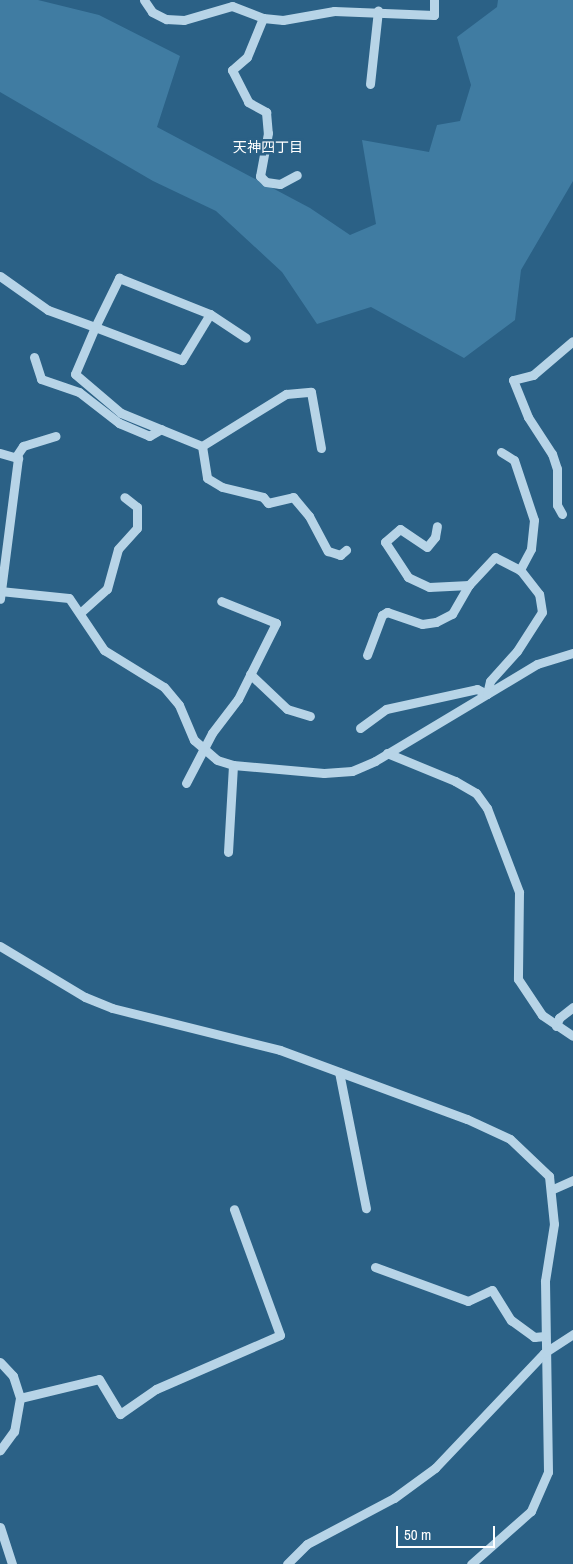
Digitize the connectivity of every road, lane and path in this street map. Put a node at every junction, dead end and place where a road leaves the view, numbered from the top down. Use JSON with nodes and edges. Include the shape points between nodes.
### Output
{"nodes":[{"id":1,"x":144,"y":0,"type":"edge"},
{"id":2,"x":434,"y":0,"type":"edge"},
{"id":3,"x":378,"y":10,"type":"junction"},
{"id":4,"x":263,"y":18,"type":"junction"},
{"id":5,"x":370,"y":84,"type":"dead end"},
{"id":6,"x":298,"y":175,"type":"dead end"},
{"id":7,"x":0,"y":276,"type":"edge"},
{"id":8,"x":210,"y":314,"type":"junction"},
{"id":9,"x":95,"y":328,"type":"junction"},
{"id":10,"x":246,"y":338,"type":"dead end"},
{"id":11,"x":573,"y":342,"type":"edge"},
{"id":12,"x":34,"y":358,"type":"dead end"},
{"id":13,"x":161,"y":430,"type":"junction"},
{"id":14,"x":55,"y":436,"type":"dead end"},
{"id":15,"x":202,"y":446,"type":"junction"},
{"id":16,"x":321,"y":448,"type":"dead end"},
{"id":17,"x":501,"y":452,"type":"dead end"},
{"id":18,"x":0,"y":453,"type":"edge"},
{"id":19,"x":17,"y":455,"type":"junction"},
{"id":20,"x":124,"y":496,"type":"dead end"},
{"id":21,"x":562,"y":514,"type":"dead end"},
{"id":22,"x":437,"y":526,"type":"dead end"},
{"id":23,"x":346,"y":550,"type":"dead end"},
{"id":24,"x":520,"y":570,"type":"junction"},
{"id":25,"x":469,"y":585,"type":"junction"},
{"id":26,"x":0,"y":593,"type":"edge"},
{"id":27,"x":221,"y":601,"type":"dead end"},
{"id":28,"x":80,"y":613,"type":"junction"},
{"id":29,"x":573,"y":653,"type":"edge"},
{"id":30,"x":367,"y":655,"type":"dead end"},
{"id":31,"x":250,"y":674,"type":"junction"},
{"id":32,"x":487,"y":694,"type":"junction"},
{"id":33,"x":310,"y":716,"type":"dead end"},
{"id":34,"x":360,"y":728,"type":"dead end"},
{"id":35,"x":205,"y":752,"type":"junction"},
{"id":36,"x":387,"y":753,"type":"junction"},
{"id":37,"x":233,"y":765,"type":"junction"},
{"id":38,"x":186,"y":783,"type":"dead end"},
{"id":39,"x":228,"y":852,"type":"dead end"},
{"id":40,"x":0,"y":946,"type":"edge"},
{"id":41,"x":573,"y":1007,"type":"edge"},
{"id":42,"x":556,"y":1026,"type":"junction"},
{"id":43,"x":573,"y":1036,"type":"edge"},
{"id":44,"x":339,"y":1072,"type":"junction"},
{"id":45,"x":573,"y":1180,"type":"edge"},
{"id":46,"x":553,"y":1189,"type":"junction"},
{"id":47,"x":366,"y":1208,"type":"dead end"},
{"id":48,"x":234,"y":1209,"type":"dead end"},
{"id":49,"x":375,"y":1267,"type":"dead end"},
{"id":50,"x":573,"y":1334,"type":"edge"},
{"id":51,"x":545,"y":1336,"type":"junction"},
{"id":52,"x":544,"y":1353,"type":"junction"},
{"id":53,"x":0,"y":1362,"type":"edge"},
{"id":54,"x":20,"y":1398,"type":"junction"},
{"id":55,"x":0,"y":1450,"type":"edge"},
{"id":56,"x":0,"y":1527,"type":"edge"},
{"id":57,"x":12,"y":1564,"type":"edge"},
{"id":58,"x":287,"y":1564,"type":"edge"},
{"id":59,"x":471,"y":1564,"type":"edge"}],
"edges":[{"from":1,"to":4,"type":"street","via":[[152,12],[166,19],[184,20],[232,6]]},
{"from":2,"to":3,"type":"street","via":[[434,15]]},
{"from":3,"to":4,"type":"street","via":[[334,11],[283,20]]},
{"from":3,"to":5,"type":"street"},
{"from":4,"to":6,"type":"street","via":[[246,56],[232,70],[248,102],[266,112],[268,133],[260,176],[266,182],[280,184]]},
{"from":7,"to":9,"type":"street","via":[[48,310]]},
{"from":8,"to":9,"type":"street","via":[[182,360]]},
{"from":8,"to":9,"type":"street","via":[[119,278]]},
{"from":8,"to":10,"type":"street"},
{"from":9,"to":13,"type":"street","via":[[75,374],[121,413]]},
{"from":11,"to":21,"type":"street","via":[[533,375],[513,380],[528,417],[552,454],[557,470],[556,505]]},
{"from":12,"to":13,"type":"street","via":[[41,379],[79,392],[119,424],[149,436]]},
{"from":13,"to":15,"type":"street"},
{"from":14,"to":19,"type":"street","via":[[23,446]]},
{"from":15,"to":16,"type":"street","via":[[286,394],[311,392]]},
{"from":15,"to":23,"type":"street","via":[[207,478],[263,498],[268,503],[293,497],[309,516],[328,551],[340,555]]},
{"from":17,"to":24,"type":"street","via":[[514,460],[534,520],[531,549]]},
{"from":18,"to":19,"type":"street"},
{"from":19,"to":26,"type":"street"},
{"from":20,"to":28,"type":"street","via":[[137,507],[137,528],[118,549],[107,589]]},
{"from":22,"to":25,"type":"street","via":[[435,537],[427,547],[400,530],[386,542],[408,577],[417,584]]},
{"from":24,"to":25,"type":"street","via":[[496,557]]},
{"from":24,"to":32,"type":"street","via":[[539,594],[542,612],[517,650],[490,680]]},
{"from":25,"to":30,"type":"street","via":[[452,614],[436,622],[422,624],[387,612],[382,616]]},
{"from":26,"to":28,"type":"street","via":[[69,598]]},
{"from":27,"to":31,"type":"street","via":[[276,623]]},
{"from":28,"to":35,"type":"street","via":[[104,650],[164,687],[179,705],[194,740]]},
{"from":29,"to":32,"type":"street","via":[[537,664]]},
{"from":31,"to":33,"type":"street","via":[[287,709]]},
{"from":31,"to":35,"type":"street","via":[[234,706],[212,733]]},
{"from":32,"to":34,"type":"street","via":[[477,689],[386,709]]},
{"from":32,"to":36,"type":"street"},
{"from":35,"to":37,"type":"street"},
{"from":35,"to":38,"type":"street"},
{"from":36,"to":37,"type":"street","via":[[352,771]]},
{"from":36,"to":42,"type":"street","via":[[455,781],[476,794],[487,808],[519,892],[518,979],[528,998]]},
{"from":37,"to":39,"type":"street"},
{"from":40,"to":44,"type":"street","via":[[84,997],[112,1008],[230,1036]]},
{"from":41,"to":42,"type":"street","via":[[559,1018]]},
{"from":42,"to":43,"type":"street"},
{"from":44,"to":46,"type":"street","via":[[510,1139],[549,1176]]},
{"from":44,"to":47,"type":"street"},
{"from":45,"to":46,"type":"street"},
{"from":46,"to":51,"type":"street","via":[[554,1224],[545,1280]]},
{"from":48,"to":54,"type":"street","via":[[280,1335],[156,1389],[120,1414],[98,1379]]},
{"from":49,"to":51,"type":"street","via":[[468,1301],[492,1290],[512,1320],[534,1338]]},
{"from":50,"to":52,"type":"street"},
{"from":51,"to":52,"type":"street"},
{"from":52,"to":58,"type":"street","via":[[435,1468],[394,1498],[307,1544]]},
{"from":52,"to":59,"type":"street","via":[[548,1472],[542,1492],[531,1511]]},
{"from":53,"to":54,"type":"street","via":[[13,1376]]},
{"from":54,"to":55,"type":"street","via":[[14,1431]]},
{"from":56,"to":57,"type":"street"}]}
